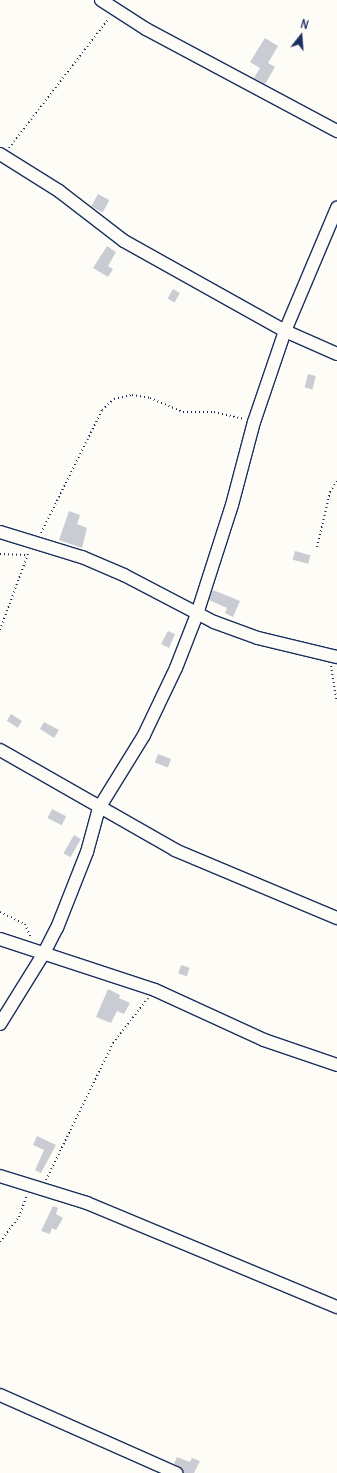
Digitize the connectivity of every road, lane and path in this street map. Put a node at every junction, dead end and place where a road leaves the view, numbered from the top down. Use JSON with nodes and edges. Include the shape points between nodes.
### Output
{"nodes":[{"id":1,"x":101,"y":0,"type":"edge"},
{"id":2,"x":116,"y":9,"type":"junction"},
{"id":3,"x":337,"y":131,"type":"edge"},
{"id":4,"x":2,"y":154,"type":"edge"},
{"id":5,"x":337,"y":208,"type":"edge"},
{"id":6,"x":285,"y":331,"type":"junction"},
{"id":7,"x":337,"y":354,"type":"edge"},
{"id":8,"x":254,"y":422,"type":"junction"},
{"id":9,"x":337,"y":481,"type":"edge"},
{"id":10,"x":0,"y":532,"type":"edge"},
{"id":11,"x":33,"y":543,"type":"junction"},
{"id":12,"x":317,"y":547,"type":"dead end"},
{"id":13,"x":0,"y":554,"type":"edge"},
{"id":14,"x":26,"y":555,"type":"junction"},
{"id":15,"x":197,"y":614,"type":"junction"},
{"id":16,"x":0,"y":630,"type":"edge"},
{"id":17,"x":334,"y":656,"type":"edge"},
{"id":18,"x":337,"y":702,"type":"edge"},
{"id":19,"x":0,"y":750,"type":"edge"},
{"id":20,"x":99,"y":808,"type":"junction"},
{"id":21,"x":0,"y":912,"type":"edge"},
{"id":22,"x":337,"y":918,"type":"edge"},
{"id":23,"x":0,"y":939,"type":"edge"},
{"id":24,"x":33,"y":949,"type":"junction"},
{"id":25,"x":44,"y":953,"type":"junction"},
{"id":26,"x":155,"y":990,"type":"junction"},
{"id":27,"x":0,"y":1024,"type":"edge"},
{"id":28,"x":337,"y":1065,"type":"edge"},
{"id":29,"x":0,"y":1176,"type":"edge"},
{"id":30,"x":37,"y":1186,"type":"junction"},
{"id":31,"x":0,"y":1242,"type":"edge"},
{"id":32,"x":337,"y":1307,"type":"edge"},
{"id":33,"x":0,"y":1395,"type":"edge"},
{"id":34,"x":176,"y":1473,"type":"edge"}],
"edges":[{"from":1,"to":2,"type":"street"},
{"from":2,"to":3,"type":"street","via":[[160,36]]},
{"from":2,"to":4,"type":"path"},
{"from":4,"to":6,"type":"street","via":[[59,191],[124,241]]},
{"from":5,"to":6,"type":"street"},
{"from":6,"to":7,"type":"street"},
{"from":6,"to":8,"type":"street"},
{"from":8,"to":11,"type":"path","via":[[214,412],[183,412],[132,395],[114,399],[102,410],[38,541]]},
{"from":8,"to":15,"type":"street","via":[[232,505]]},
{"from":9,"to":12,"type":"path","via":[[330,492]]},
{"from":10,"to":11,"type":"street"},
{"from":11,"to":14,"type":"path"},
{"from":11,"to":15,"type":"street","via":[[89,560]]},
{"from":13,"to":14,"type":"path"},
{"from":14,"to":16,"type":"path"},
{"from":15,"to":17,"type":"street","via":[[258,638]]},
{"from":15,"to":20,"type":"street","via":[[151,722]]},
{"from":17,"to":18,"type":"path"},
{"from":19,"to":20,"type":"street"},
{"from":20,"to":22,"type":"street","via":[[175,850]]},
{"from":20,"to":25,"type":"street","via":[[78,875]]},
{"from":21,"to":24,"type":"path","via":[[26,924]]},
{"from":23,"to":24,"type":"street"},
{"from":24,"to":25,"type":"street"},
{"from":25,"to":26,"type":"street"},
{"from":25,"to":27,"type":"street"},
{"from":26,"to":28,"type":"street","via":[[264,1040]]},
{"from":26,"to":30,"type":"path","via":[[113,1043]]},
{"from":29,"to":30,"type":"street"},
{"from":30,"to":31,"type":"path","via":[[19,1217]]},
{"from":30,"to":32,"type":"street","via":[[109,1212]]},
{"from":33,"to":34,"type":"street"}]}
